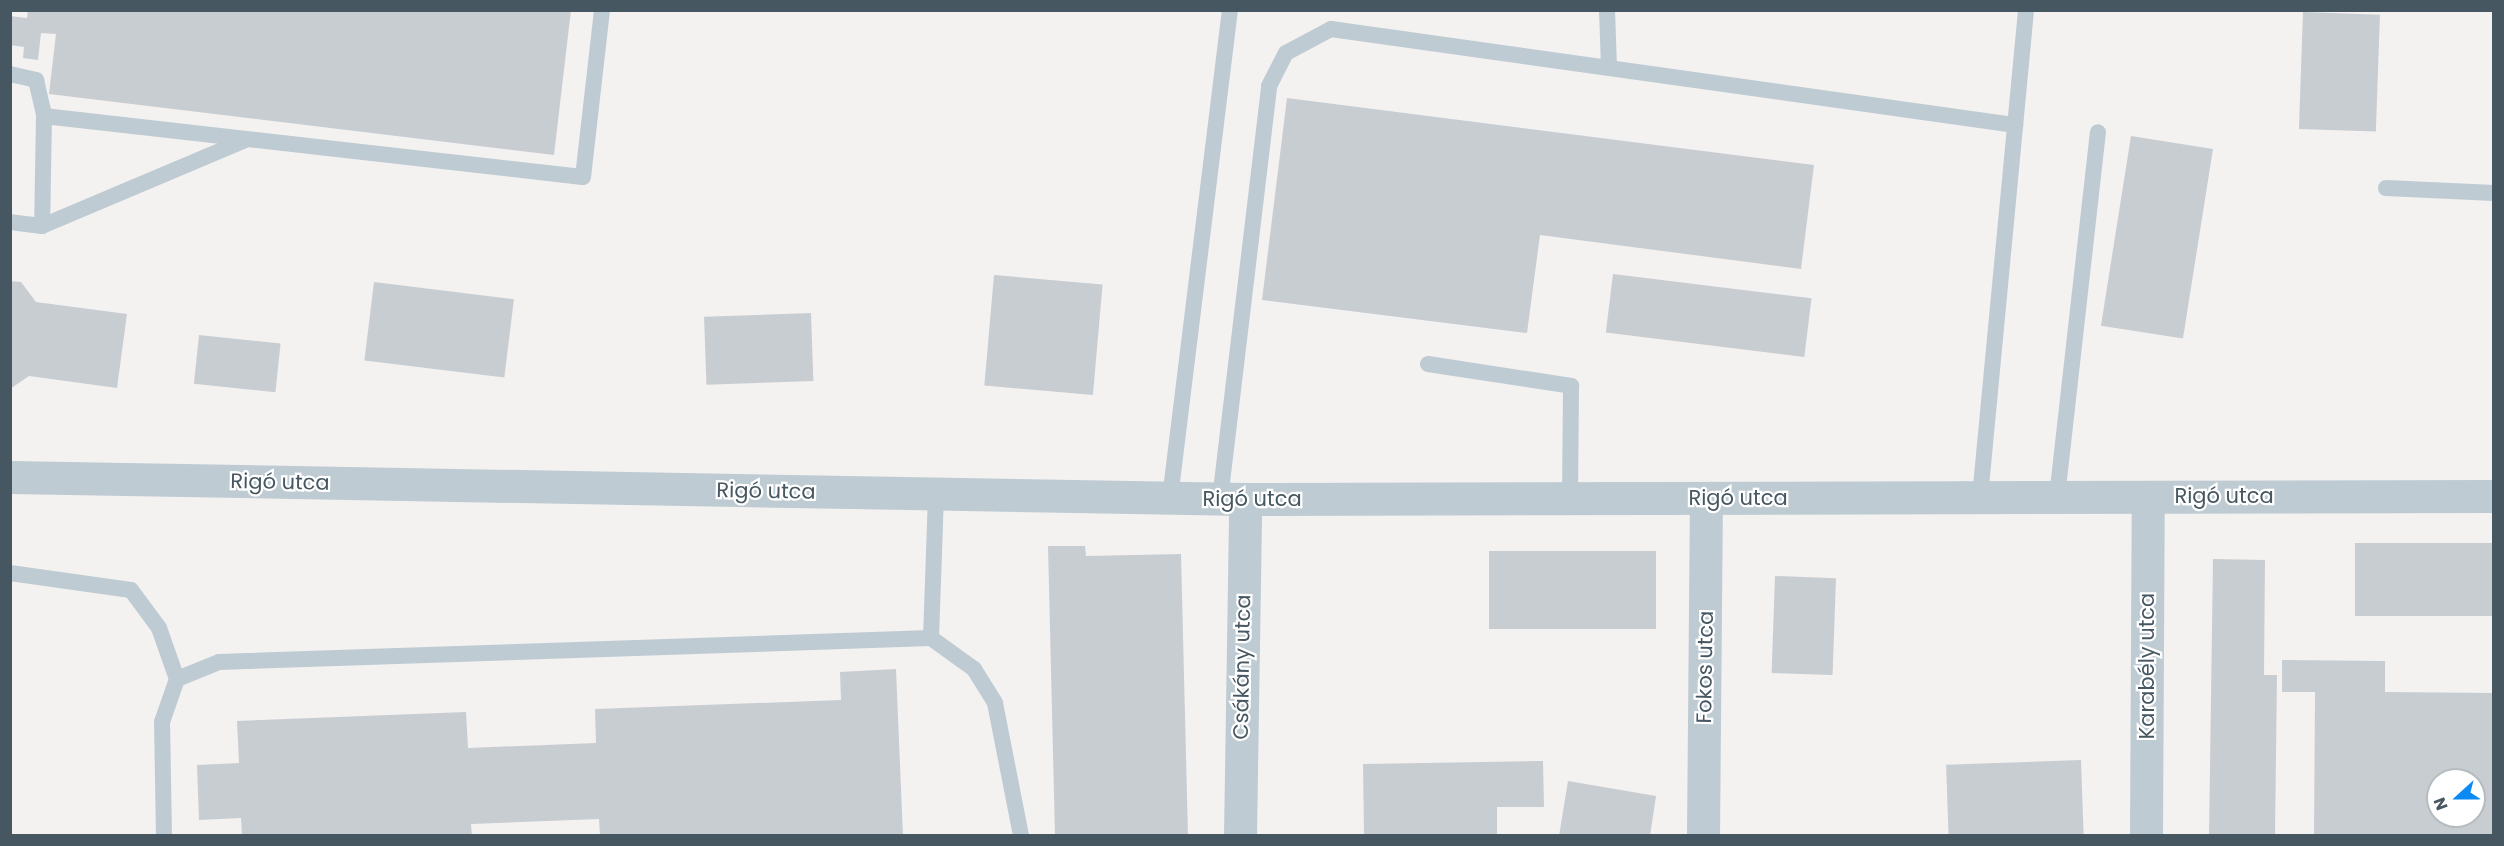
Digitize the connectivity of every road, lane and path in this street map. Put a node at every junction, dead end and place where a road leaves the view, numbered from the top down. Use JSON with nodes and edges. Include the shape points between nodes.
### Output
{"nodes":[{"id":1,"x":602,"y":10,"type":"edge"},
{"id":2,"x":1230,"y":10,"type":"edge"},
{"id":3,"x":1607,"y":10,"type":"edge"},
{"id":4,"x":2026,"y":10,"type":"edge"},
{"id":5,"x":1609,"y":66,"type":"junction"},
{"id":6,"x":10,"y":74,"type":"edge"},
{"id":7,"x":44,"y":116,"type":"junction"},
{"id":8,"x":2015,"y":125,"type":"junction"},
{"id":9,"x":2098,"y":132,"type":"dead end"},
{"id":10,"x":248,"y":139,"type":"junction"},
{"id":11,"x":2386,"y":188,"type":"dead end"},
{"id":12,"x":2493,"y":193,"type":"edge"},
{"id":13,"x":10,"y":222,"type":"edge"},
{"id":14,"x":42,"y":226,"type":"junction"},
{"id":15,"x":1428,"y":364,"type":"dead end"},
{"id":16,"x":10,"y":477,"type":"edge"},
{"id":17,"x":936,"y":494,"type":"junction"},
{"id":18,"x":2148,"y":496,"type":"junction"},
{"id":19,"x":2493,"y":496,"type":"edge"},
{"id":20,"x":1980,"y":497,"type":"junction"},
{"id":21,"x":2057,"y":497,"type":"junction"},
{"id":22,"x":1170,"y":498,"type":"junction"},
{"id":23,"x":1570,"y":498,"type":"junction"},
{"id":24,"x":1706,"y":498,"type":"junction"},
{"id":25,"x":1233,"y":499,"type":"junction"},
{"id":26,"x":10,"y":573,"type":"edge"},
{"id":27,"x":931,"y":638,"type":"junction"},
{"id":28,"x":177,"y":679,"type":"junction"},
{"id":29,"x":164,"y":836,"type":"edge"},
{"id":30,"x":1021,"y":836,"type":"edge"},
{"id":31,"x":1240,"y":836,"type":"edge"},
{"id":32,"x":1703,"y":836,"type":"edge"},
{"id":33,"x":2146,"y":836,"type":"edge"}],
"edges":[{"from":1,"to":10,"type":"lane","via":[[583,177]]},
{"from":2,"to":22,"type":"lane"},
{"from":3,"to":5,"type":"lane"},
{"from":4,"to":8,"type":"lane"},
{"from":5,"to":8,"type":"lane"},
{"from":5,"to":25,"type":"lane","via":[[1331,29],[1286,53],[1269,86]]},
{"from":6,"to":7,"type":"lane","via":[[36,80]]},
{"from":7,"to":10,"type":"lane"},
{"from":7,"to":14,"type":"lane"},
{"from":8,"to":20,"type":"lane"},
{"from":9,"to":21,"type":"lane"},
{"from":10,"to":14,"type":"lane"},
{"from":11,"to":12,"type":"lane"},
{"from":13,"to":14,"type":"lane"},
{"from":15,"to":23,"type":"lane","via":[[1571,386]]},
{"from":16,"to":17,"type":"street","name":"Rigó utca"},
{"from":17,"to":22,"type":"street","name":"Rigó utca"},
{"from":17,"to":27,"type":"lane"},
{"from":18,"to":19,"type":"street","name":"Rigó utca"},
{"from":18,"to":21,"type":"street","name":"Rigó utca"},
{"from":18,"to":33,"type":"street","name":"Karabély utca"},
{"from":20,"to":21,"type":"street","name":"Rigó utca"},
{"from":20,"to":24,"type":"street","name":"Rigó utca"},
{"from":22,"to":25,"type":"street","name":"Rigó utca"},
{"from":23,"to":24,"type":"street","name":"Rigó utca"},
{"from":23,"to":25,"type":"street","name":"Rigó utca"},
{"from":24,"to":32,"type":"street","name":"Fokos utca"},
{"from":25,"to":31,"type":"street","name":"Csákány utca"},
{"from":26,"to":28,"type":"lane","via":[[131,590],[159,628]]},
{"from":27,"to":28,"type":"lane","via":[[219,662]]},
{"from":27,"to":30,"type":"lane","via":[[974,669],[995,703]]},
{"from":28,"to":29,"type":"lane","via":[[162,722]]}]}
